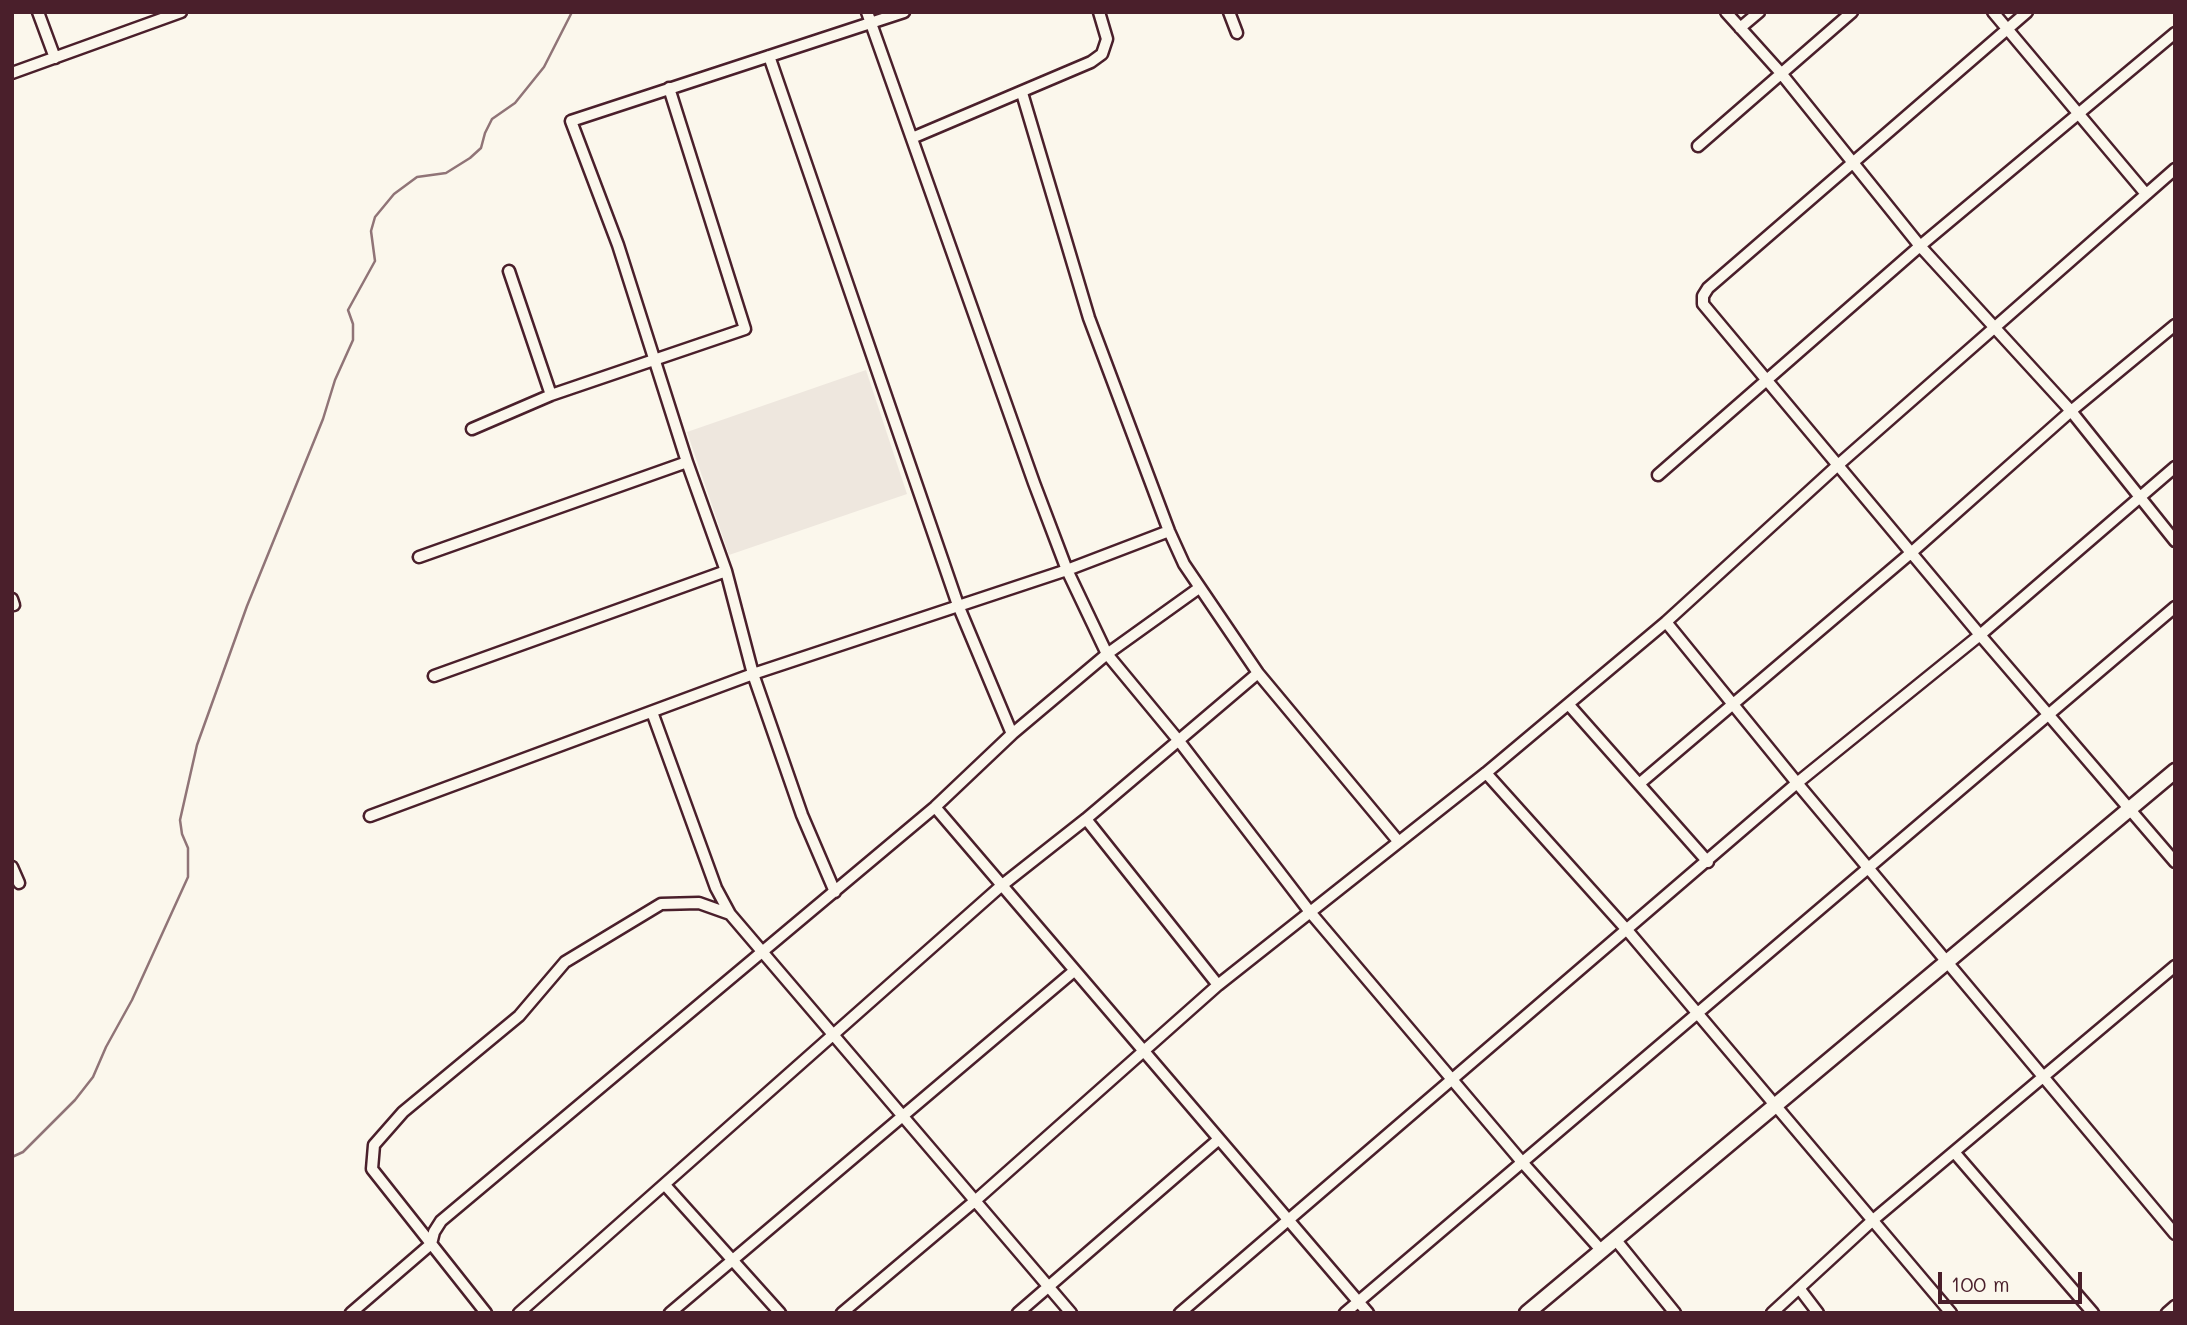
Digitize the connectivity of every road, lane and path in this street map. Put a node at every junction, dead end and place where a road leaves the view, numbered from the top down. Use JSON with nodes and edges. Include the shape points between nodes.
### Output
{"nodes":[{"id":1,"x":38,"y":12,"type":"edge"},
{"id":2,"x":181,"y":12,"type":"edge"},
{"id":3,"x":867,"y":12,"type":"edge"},
{"id":4,"x":904,"y":12,"type":"edge"},
{"id":5,"x":1100,"y":12,"type":"edge"},
{"id":6,"x":1229,"y":12,"type":"edge"},
{"id":7,"x":1726,"y":12,"type":"edge"},
{"id":8,"x":1759,"y":12,"type":"edge"},
{"id":9,"x":1853,"y":12,"type":"edge"},
{"id":10,"x":1993,"y":12,"type":"edge"},
{"id":11,"x":2027,"y":12,"type":"edge"},
{"id":12,"x":154,"y":17,"type":"edge"},
{"id":13,"x":870,"y":24,"type":"junction"},
{"id":14,"x":1740,"y":28,"type":"junction"},
{"id":15,"x":2007,"y":30,"type":"junction"},
{"id":16,"x":1237,"y":33,"type":"dead end"},
{"id":17,"x":2175,"y":33,"type":"edge"},
{"id":18,"x":769,"y":56,"type":"junction"},
{"id":19,"x":55,"y":58,"type":"junction"},
{"id":20,"x":1780,"y":72,"type":"junction"},
{"id":21,"x":12,"y":73,"type":"edge"},
{"id":22,"x":668,"y":88,"type":"junction"},
{"id":23,"x":1021,"y":93,"type":"junction"},
{"id":24,"x":2080,"y":115,"type":"junction"},
{"id":25,"x":912,"y":138,"type":"junction"},
{"id":26,"x":1698,"y":146,"type":"dead end"},
{"id":27,"x":1853,"y":163,"type":"junction"},
{"id":28,"x":2175,"y":169,"type":"edge"},
{"id":29,"x":2146,"y":194,"type":"junction"},
{"id":30,"x":1920,"y":246,"type":"junction"},
{"id":31,"x":509,"y":271,"type":"dead end"},
{"id":32,"x":2175,"y":325,"type":"edge"},
{"id":33,"x":1995,"y":326,"type":"junction"},
{"id":34,"x":655,"y":361,"type":"junction"},
{"id":35,"x":1768,"y":381,"type":"junction"},
{"id":36,"x":551,"y":395,"type":"junction"},
{"id":37,"x":2071,"y":411,"type":"junction"},
{"id":38,"x":472,"y":429,"type":"dead end"},
{"id":39,"x":687,"y":462,"type":"junction"},
{"id":40,"x":1838,"y":465,"type":"junction"},
{"id":41,"x":2175,"y":467,"type":"edge"},
{"id":42,"x":1658,"y":475,"type":"dead end"},
{"id":43,"x":2140,"y":497,"type":"junction"},
{"id":44,"x":1169,"y":531,"type":"junction"},
{"id":45,"x":2175,"y":541,"type":"edge"},
{"id":46,"x":1912,"y":552,"type":"junction"},
{"id":47,"x":419,"y":558,"type":"dead end"},
{"id":48,"x":1067,"y":569,"type":"junction"},
{"id":49,"x":726,"y":571,"type":"junction"},
{"id":50,"x":1199,"y":588,"type":"junction"},
{"id":51,"x":958,"y":605,"type":"junction"},
{"id":52,"x":2175,"y":607,"type":"edge"},
{"id":53,"x":1666,"y":622,"type":"junction"},
{"id":54,"x":1980,"y":635,"type":"junction"},
{"id":55,"x":1107,"y":654,"type":"junction"},
{"id":56,"x":1258,"y":673,"type":"junction"},
{"id":57,"x":753,"y":674,"type":"junction"},
{"id":58,"x":434,"y":676,"type":"dead end"},
{"id":59,"x":1733,"y":704,"type":"junction"},
{"id":60,"x":1569,"y":705,"type":"junction"},
{"id":61,"x":652,"y":712,"type":"junction"},
{"id":62,"x":2048,"y":714,"type":"junction"},
{"id":63,"x":1012,"y":734,"type":"junction"},
{"id":64,"x":1179,"y":741,"type":"junction"},
{"id":65,"x":2175,"y":771,"type":"edge"},
{"id":66,"x":1486,"y":773,"type":"junction"},
{"id":67,"x":1797,"y":783,"type":"junction"},
{"id":68,"x":1639,"y":784,"type":"junction"},
{"id":69,"x":935,"y":807,"type":"junction"},
{"id":70,"x":2130,"y":810,"type":"junction"},
{"id":71,"x":370,"y":816,"type":"dead end"},
{"id":72,"x":1086,"y":819,"type":"junction"},
{"id":73,"x":1398,"y":841,"type":"junction"},
{"id":74,"x":1708,"y":862,"type":"junction"},
{"id":75,"x":2175,"y":862,"type":"edge"},
{"id":76,"x":12,"y":867,"type":"edge"},
{"id":77,"x":1870,"y":868,"type":"junction"},
{"id":78,"x":19,"y":883,"type":"dead end"},
{"id":79,"x":1001,"y":886,"type":"junction"},
{"id":80,"x":835,"y":892,"type":"junction"},
{"id":81,"x":1310,"y":912,"type":"junction"},
{"id":82,"x":730,"y":914,"type":"junction"},
{"id":83,"x":1627,"y":930,"type":"junction"},
{"id":84,"x":763,"y":952,"type":"junction"},
{"id":85,"x":1948,"y":962,"type":"junction"},
{"id":86,"x":2175,"y":966,"type":"edge"},
{"id":87,"x":1074,"y":971,"type":"junction"},
{"id":88,"x":1218,"y":985,"type":"junction"},
{"id":89,"x":1698,"y":1014,"type":"junction"},
{"id":90,"x":832,"y":1034,"type":"junction"},
{"id":91,"x":1144,"y":1053,"type":"junction"},
{"id":92,"x":2044,"y":1077,"type":"junction"},
{"id":93,"x":1452,"y":1079,"type":"junction"},
{"id":94,"x":1775,"y":1106,"type":"junction"},
{"id":95,"x":903,"y":1115,"type":"junction"},
{"id":96,"x":1219,"y":1139,"type":"junction"},
{"id":97,"x":1954,"y":1152,"type":"junction"},
{"id":98,"x":1522,"y":1162,"type":"junction"},
{"id":99,"x":665,"y":1185,"type":"junction"},
{"id":100,"x":976,"y":1200,"type":"junction"},
{"id":101,"x":1288,"y":1219,"type":"junction"},
{"id":102,"x":1873,"y":1220,"type":"junction"},
{"id":103,"x":2175,"y":1234,"type":"edge"},
{"id":104,"x":1615,"y":1239,"type":"junction"},
{"id":105,"x":431,"y":1244,"type":"junction"},
{"id":106,"x":1601,"y":1250,"type":"junction"},
{"id":107,"x":732,"y":1259,"type":"junction"},
{"id":108,"x":1049,"y":1287,"type":"junction"},
{"id":109,"x":1798,"y":1288,"type":"junction"},
{"id":110,"x":1358,"y":1302,"type":"junction"},
{"id":111,"x":2175,"y":1306,"type":"edge"},
{"id":112,"x":351,"y":1313,"type":"edge"},
{"id":113,"x":486,"y":1313,"type":"edge"},
{"id":114,"x":519,"y":1313,"type":"edge"},
{"id":115,"x":670,"y":1313,"type":"edge"},
{"id":116,"x":780,"y":1313,"type":"edge"},
{"id":117,"x":842,"y":1313,"type":"edge"},
{"id":118,"x":1018,"y":1313,"type":"edge"},
{"id":119,"x":1072,"y":1313,"type":"edge"},
{"id":120,"x":1180,"y":1313,"type":"edge"},
{"id":121,"x":1345,"y":1313,"type":"edge"},
{"id":122,"x":1368,"y":1313,"type":"edge"},
{"id":123,"x":1527,"y":1313,"type":"edge"},
{"id":124,"x":1675,"y":1313,"type":"edge"},
{"id":125,"x":1772,"y":1313,"type":"edge"},
{"id":126,"x":1818,"y":1313,"type":"edge"},
{"id":127,"x":1951,"y":1313,"type":"edge"},
{"id":128,"x":2093,"y":1313,"type":"edge"},
{"id":129,"x":2167,"y":1313,"type":"edge"}],
"edges":[{"from":1,"to":19,"type":"street"},
{"from":2,"to":12,"type":"street"},
{"from":3,"to":13,"type":"street"},
{"from":4,"to":13,"type":"street"},
{"from":5,"to":23,"type":"street","via":[[1107,39],[1102,54]]},
{"from":6,"to":16,"type":"street"},
{"from":7,"to":14,"type":"street"},
{"from":8,"to":14,"type":"street"},
{"from":9,"to":20,"type":"street"},
{"from":10,"to":15,"type":"street"},
{"from":11,"to":15,"type":"street"},
{"from":12,"to":19,"type":"street"},
{"from":13,"to":18,"type":"street"},
{"from":13,"to":25,"type":"street"},
{"from":14,"to":20,"type":"street"},
{"from":15,"to":24,"type":"street"},
{"from":15,"to":27,"type":"street"},
{"from":17,"to":24,"type":"street"},
{"from":18,"to":22,"type":"street"},
{"from":18,"to":51,"type":"street"},
{"from":19,"to":21,"type":"street"},
{"from":20,"to":26,"type":"street"},
{"from":20,"to":27,"type":"street"},
{"from":22,"to":34,"type":"street","via":[[745,329]]},
{"from":22,"to":34,"type":"street","via":[[571,121]]},
{"from":23,"to":25,"type":"street"},
{"from":23,"to":44,"type":"street","via":[[1089,318]]},
{"from":24,"to":29,"type":"street"},
{"from":24,"to":30,"type":"street"},
{"from":25,"to":48,"type":"street"},
{"from":27,"to":30,"type":"street"},
{"from":27,"to":35,"type":"street","via":[[1703,296],[1703,304]]},
{"from":28,"to":29,"type":"street"},
{"from":29,"to":33,"type":"street"},
{"from":30,"to":33,"type":"street"},
{"from":30,"to":35,"type":"street"},
{"from":31,"to":36,"type":"street"},
{"from":32,"to":37,"type":"street"},
{"from":33,"to":37,"type":"street"},
{"from":33,"to":40,"type":"street"},
{"from":34,"to":36,"type":"street"},
{"from":34,"to":39,"type":"street"},
{"from":35,"to":40,"type":"street"},
{"from":35,"to":42,"type":"street"},
{"from":36,"to":38,"type":"street"},
{"from":37,"to":43,"type":"street"},
{"from":37,"to":46,"type":"street"},
{"from":39,"to":47,"type":"street"},
{"from":39,"to":49,"type":"street"},
{"from":40,"to":46,"type":"street"},
{"from":40,"to":53,"type":"street"},
{"from":41,"to":43,"type":"street"},
{"from":43,"to":45,"type":"street"},
{"from":43,"to":54,"type":"street"},
{"from":44,"to":48,"type":"street"},
{"from":44,"to":50,"type":"street"},
{"from":46,"to":54,"type":"street"},
{"from":46,"to":59,"type":"street"},
{"from":48,"to":51,"type":"street"},
{"from":48,"to":55,"type":"street"},
{"from":49,"to":57,"type":"street"},
{"from":49,"to":58,"type":"street"},
{"from":50,"to":55,"type":"street"},
{"from":50,"to":56,"type":"street"},
{"from":51,"to":57,"type":"street"},
{"from":51,"to":63,"type":"street"},
{"from":52,"to":62,"type":"street"},
{"from":53,"to":59,"type":"street"},
{"from":53,"to":60,"type":"street"},
{"from":54,"to":62,"type":"street"},
{"from":54,"to":67,"type":"street"},
{"from":55,"to":63,"type":"street"},
{"from":55,"to":64,"type":"street"},
{"from":56,"to":64,"type":"street"},
{"from":56,"to":73,"type":"street"},
{"from":57,"to":61,"type":"street"},
{"from":57,"to":80,"type":"street","via":[[802,815]]},
{"from":59,"to":67,"type":"street"},
{"from":59,"to":68,"type":"street"},
{"from":60,"to":66,"type":"street"},
{"from":60,"to":68,"type":"street"},
{"from":61,"to":71,"type":"street"},
{"from":61,"to":82,"type":"street","via":[[716,888]]},
{"from":62,"to":70,"type":"street"},
{"from":62,"to":77,"type":"street"},
{"from":63,"to":69,"type":"street"},
{"from":64,"to":72,"type":"street"},
{"from":64,"to":81,"type":"street"},
{"from":65,"to":70,"type":"street"},
{"from":66,"to":73,"type":"street"},
{"from":66,"to":83,"type":"street"},
{"from":67,"to":74,"type":"street"},
{"from":67,"to":77,"type":"street"},
{"from":68,"to":74,"type":"street"},
{"from":69,"to":79,"type":"street"},
{"from":69,"to":80,"type":"street"},
{"from":70,"to":75,"type":"street"},
{"from":70,"to":85,"type":"street"},
{"from":72,"to":79,"type":"street"},
{"from":72,"to":88,"type":"street"},
{"from":73,"to":81,"type":"street"},
{"from":74,"to":83,"type":"street"},
{"from":76,"to":78,"type":"street"},
{"from":77,"to":85,"type":"street"},
{"from":77,"to":89,"type":"street"},
{"from":79,"to":87,"type":"street"},
{"from":79,"to":90,"type":"street"},
{"from":80,"to":84,"type":"street"},
{"from":81,"to":88,"type":"street"},
{"from":81,"to":93,"type":"street"},
{"from":82,"to":84,"type":"street"},
{"from":82,"to":105,"type":"street","via":[[699,903],[662,904],[565,962],[519,1016],[403,1112],[374,1145],[372,1169]]},
{"from":83,"to":89,"type":"street"},
{"from":83,"to":93,"type":"street"},
{"from":84,"to":90,"type":"street"},
{"from":84,"to":105,"type":"street","via":[[441,1221]]},
{"from":85,"to":92,"type":"street"},
{"from":85,"to":94,"type":"street"},
{"from":86,"to":92,"type":"street"},
{"from":87,"to":91,"type":"street"},
{"from":87,"to":95,"type":"street"},
{"from":88,"to":91,"type":"street"},
{"from":89,"to":94,"type":"street"},
{"from":89,"to":98,"type":"street"},
{"from":90,"to":95,"type":"street"},
{"from":90,"to":99,"type":"street"},
{"from":91,"to":96,"type":"street"},
{"from":91,"to":100,"type":"street"},
{"from":92,"to":97,"type":"street"},
{"from":92,"to":103,"type":"street"},
{"from":93,"to":98,"type":"street"},
{"from":93,"to":101,"type":"street"},
{"from":94,"to":102,"type":"street"},
{"from":94,"to":104,"type":"street"},
{"from":95,"to":100,"type":"street"},
{"from":95,"to":107,"type":"street"},
{"from":96,"to":101,"type":"street"},
{"from":96,"to":108,"type":"street"},
{"from":97,"to":102,"type":"street"},
{"from":97,"to":128,"type":"street"},
{"from":98,"to":106,"type":"street"},
{"from":98,"to":110,"type":"street"},
{"from":99,"to":107,"type":"street"},
{"from":99,"to":114,"type":"street"},
{"from":100,"to":108,"type":"street"},
{"from":100,"to":117,"type":"street"},
{"from":101,"to":110,"type":"street"},
{"from":101,"to":120,"type":"street"},
{"from":102,"to":109,"type":"street"},
{"from":102,"to":127,"type":"street"},
{"from":104,"to":106,"type":"street"},
{"from":104,"to":124,"type":"street"},
{"from":105,"to":112,"type":"street"},
{"from":105,"to":113,"type":"street"},
{"from":106,"to":123,"type":"street"},
{"from":107,"to":115,"type":"street"},
{"from":107,"to":116,"type":"street"},
{"from":108,"to":118,"type":"street"},
{"from":108,"to":119,"type":"street"},
{"from":109,"to":125,"type":"street"},
{"from":109,"to":126,"type":"street"},
{"from":110,"to":121,"type":"street"},
{"from":110,"to":122,"type":"street"},
{"from":111,"to":129,"type":"street"}]}
